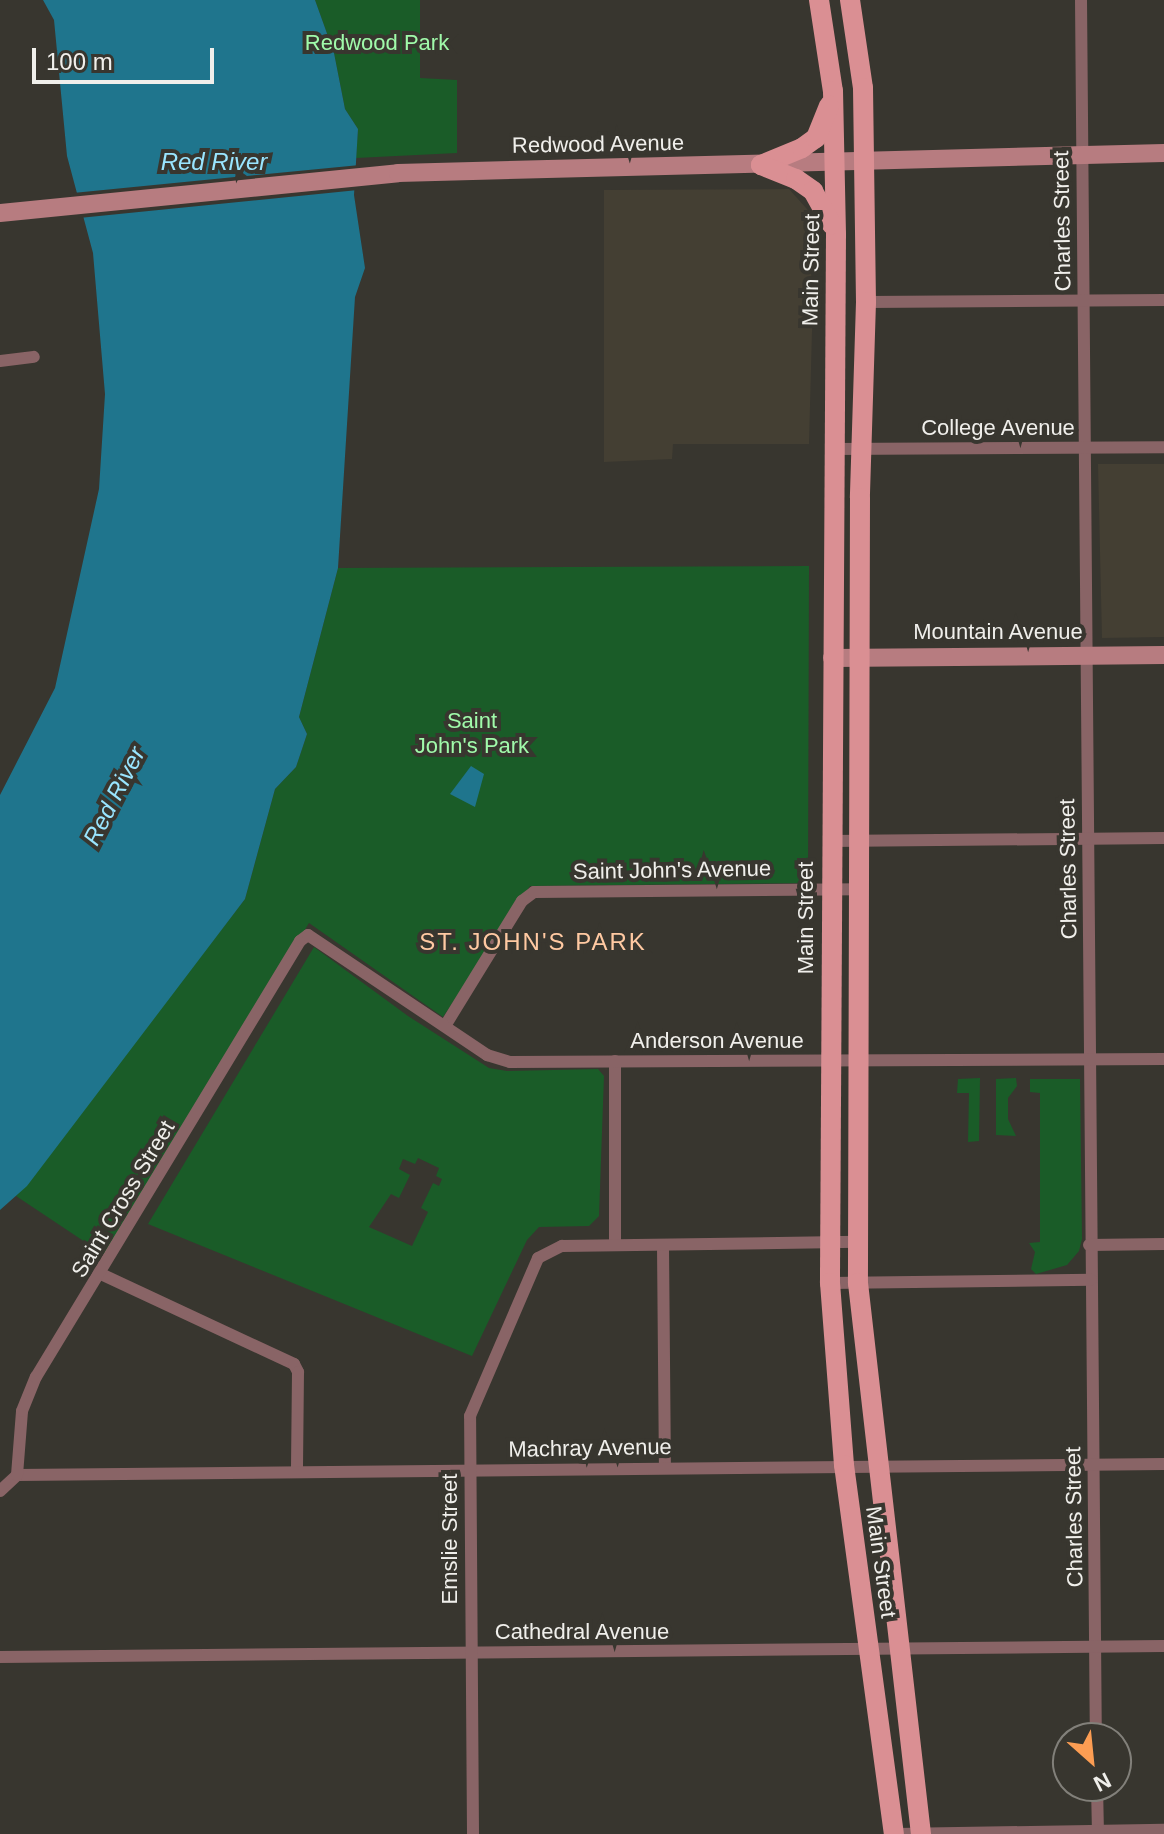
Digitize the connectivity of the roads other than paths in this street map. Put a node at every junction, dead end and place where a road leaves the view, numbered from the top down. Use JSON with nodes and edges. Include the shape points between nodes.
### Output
{"nodes":[{"id":1,"x":819,"y":0,"type":"edge"},
{"id":2,"x":850,"y":0,"type":"edge"},
{"id":3,"x":1081,"y":0,"type":"edge"},
{"id":4,"x":833,"y":91,"type":"junction"},
{"id":5,"x":1164,"y":153,"type":"edge"},
{"id":6,"x":1082,"y":154,"type":"junction"},
{"id":7,"x":864,"y":160,"type":"junction"},
{"id":8,"x":834,"y":162,"type":"junction"},
{"id":9,"x":761,"y":165,"type":"junction"},
{"id":10,"x":0,"y":213,"type":"edge"},
{"id":11,"x":836,"y":234,"type":"junction"},
{"id":12,"x":1083,"y":300,"type":"junction"},
{"id":13,"x":1164,"y":300,"type":"edge"},
{"id":14,"x":866,"y":302,"type":"junction"},
{"id":15,"x":34,"y":357,"type":"dead end"},
{"id":16,"x":0,"y":361,"type":"edge"},
{"id":17,"x":862,"y":447,"type":"junction"},
{"id":18,"x":1164,"y":447,"type":"edge"},
{"id":19,"x":1084,"y":448,"type":"junction"},
{"id":20,"x":833,"y":449,"type":"junction"},
{"id":21,"x":1086,"y":655,"type":"junction"},
{"id":22,"x":1164,"y":655,"type":"edge"},
{"id":23,"x":861,"y":657,"type":"junction"},
{"id":24,"x":832,"y":658,"type":"junction"},
{"id":25,"x":1087,"y":838,"type":"junction"},
{"id":26,"x":1164,"y":838,"type":"edge"},
{"id":27,"x":861,"y":840,"type":"junction"},
{"id":28,"x":831,"y":841,"type":"junction"},
{"id":29,"x":830,"y":888,"type":"junction"},
{"id":30,"x":860,"y":889,"type":"junction"},
{"id":31,"x":308,"y":935,"type":"joint"},
{"id":32,"x":445,"y":1026,"type":"junction"},
{"id":33,"x":1164,"y":1059,"type":"edge"},
{"id":34,"x":830,"y":1060,"type":"junction"},
{"id":35,"x":1090,"y":1060,"type":"junction"},
{"id":36,"x":615,"y":1061,"type":"junction"},
{"id":37,"x":859,"y":1062,"type":"junction"},
{"id":38,"x":829,"y":1242,"type":"junction"},
{"id":39,"x":858,"y":1242,"type":"junction"},
{"id":40,"x":1164,"y":1244,"type":"edge"},
{"id":41,"x":615,"y":1245,"type":"junction"},
{"id":42,"x":1089,"y":1245,"type":"junction"},
{"id":43,"x":663,"y":1246,"type":"junction"},
{"id":44,"x":101,"y":1274,"type":"junction"},
{"id":45,"x":1091,"y":1280,"type":"junction"},
{"id":46,"x":830,"y":1283,"type":"junction"},
{"id":47,"x":858,"y":1283,"type":"junction"},
{"id":48,"x":1164,"y":1464,"type":"edge"},
{"id":49,"x":844,"y":1465,"type":"junction"},
{"id":50,"x":877,"y":1465,"type":"junction"},
{"id":51,"x":1094,"y":1465,"type":"junction"},
{"id":52,"x":665,"y":1467,"type":"junction"},
{"id":53,"x":469,"y":1469,"type":"junction"},
{"id":54,"x":297,"y":1471,"type":"junction"},
{"id":55,"x":17,"y":1475,"type":"junction"},
{"id":56,"x":0,"y":1491,"type":"edge"},
{"id":57,"x":1164,"y":1646,"type":"edge"},
{"id":58,"x":900,"y":1647,"type":"junction"},
{"id":59,"x":1094,"y":1647,"type":"junction"},
{"id":60,"x":869,"y":1650,"type":"junction"},
{"id":61,"x":471,"y":1653,"type":"junction"},
{"id":62,"x":0,"y":1657,"type":"edge"},
{"id":63,"x":1096,"y":1722,"type":"edge"},
{"id":64,"x":1097,"y":1802,"type":"edge"},
{"id":65,"x":1164,"y":1830,"type":"edge"},
{"id":66,"x":1098,"y":1832,"type":"edge"},
{"id":67,"x":921,"y":1833,"type":"edge"},
{"id":68,"x":473,"y":1834,"type":"edge"},
{"id":69,"x":896,"y":1834,"type":"edge"}],
"edges":[{"from":1,"to":4,"type":"main road","name":"Main Street"},
{"from":2,"to":7,"type":"main road","name":"Main Street","via":[[863,88]]},
{"from":3,"to":6,"type":"street","name":"Charles Street"},
{"from":4,"to":8,"type":"main road","name":"Main Street"},
{"from":4,"to":9,"type":"main road","via":[[816,138]]},
{"from":5,"to":6,"type":"main road","name":"Redwood Avenue"},
{"from":6,"to":7,"type":"main road","name":"Redwood Avenue"},
{"from":6,"to":12,"type":"street","name":"Charles Street"},
{"from":7,"to":8,"type":"main road","name":"Redwood Avenue"},
{"from":7,"to":14,"type":"main road","name":"Main Street"},
{"from":8,"to":9,"type":"main road","name":"Redwood Avenue"},
{"from":8,"to":11,"type":"main road","name":"Main Street"},
{"from":9,"to":10,"type":"main road","name":"Redwood Avenue","via":[[398,173]]},
{"from":9,"to":11,"type":"main road","via":[[813,191]]},
{"from":11,"to":20,"type":"main road","name":"Main Street"},
{"from":12,"to":13,"type":"street"},
{"from":12,"to":14,"type":"street"},
{"from":12,"to":19,"type":"street","name":"Charles Street"},
{"from":14,"to":17,"type":"main road","name":"Main Street"},
{"from":15,"to":16,"type":"street"},
{"from":17,"to":19,"type":"street","name":"College Avenue"},
{"from":17,"to":20,"type":"street","name":"College Avenue"},
{"from":17,"to":23,"type":"main road","name":"Main Street"},
{"from":18,"to":19,"type":"street","name":"College Avenue"},
{"from":19,"to":21,"type":"street","name":"Charles Street"},
{"from":20,"to":24,"type":"main road","name":"Main Street"},
{"from":21,"to":22,"type":"main road","name":"Mountain Avenue"},
{"from":21,"to":23,"type":"main road","name":"Mountain Avenue"},
{"from":21,"to":25,"type":"street","name":"Charles Street"},
{"from":23,"to":24,"type":"main road","name":"Mountain Avenue"},
{"from":23,"to":27,"type":"main road","name":"Main Street"},
{"from":24,"to":28,"type":"main road","name":"Main Street"},
{"from":25,"to":26,"type":"street"},
{"from":25,"to":27,"type":"street"},
{"from":25,"to":35,"type":"street","name":"Charles Street"},
{"from":27,"to":28,"type":"street"},
{"from":27,"to":30,"type":"main road","name":"Main Street"},
{"from":28,"to":29,"type":"main road","name":"Main Street"},
{"from":29,"to":30,"type":"street","name":"Saint John's Avenue"},
{"from":29,"to":32,"type":"street","name":"Saint John's Avenue","via":[[534,892],[522,901]]},
{"from":29,"to":34,"type":"main road","name":"Main Street"},
{"from":30,"to":37,"type":"main road","name":"Main Street"},
{"from":31,"to":32,"type":"street","name":"Anderson Avenue"},
{"from":31,"to":44,"type":"street","name":"Saint Cross Street"},
{"from":32,"to":36,"type":"street","name":"Anderson Avenue","via":[[487,1055],[510,1062]]},
{"from":33,"to":35,"type":"street","name":"Anderson Avenue"},
{"from":34,"to":36,"type":"street","name":"Anderson Avenue"},
{"from":34,"to":37,"type":"street","name":"Anderson Avenue"},
{"from":34,"to":38,"type":"main road","name":"Main Street"},
{"from":35,"to":37,"type":"street","name":"Anderson Avenue"},
{"from":35,"to":42,"type":"street","name":"Charles Street"},
{"from":36,"to":41,"type":"street"},
{"from":37,"to":39,"type":"main road","name":"Main Street"},
{"from":38,"to":39,"type":"street"},
{"from":38,"to":43,"type":"street"},
{"from":38,"to":46,"type":"main road","name":"Main Street"},
{"from":39,"to":47,"type":"main road","name":"Main Street"},
{"from":40,"to":42,"type":"street"},
{"from":41,"to":43,"type":"street"},
{"from":41,"to":53,"type":"street","name":"Emslie Street","via":[[562,1246],[538,1258],[470,1416]]},
{"from":42,"to":45,"type":"street","name":"Charles Street"},
{"from":43,"to":52,"type":"street"},
{"from":44,"to":54,"type":"street","via":[[294,1364]]},
{"from":44,"to":55,"type":"street","name":"Saint Cross Street","via":[[36,1377],[22,1411]]},
{"from":45,"to":47,"type":"street"},
{"from":45,"to":51,"type":"street","name":"Charles Street"},
{"from":46,"to":47,"type":"street"},
{"from":46,"to":49,"type":"main road","name":"Main Street"},
{"from":47,"to":50,"type":"main road","name":"Main Street"},
{"from":48,"to":51,"type":"street","name":"Machray Avenue"},
{"from":49,"to":50,"type":"street","name":"Machray Avenue"},
{"from":49,"to":52,"type":"street","name":"Machray Avenue"},
{"from":49,"to":60,"type":"main road","name":"Main Street"},
{"from":50,"to":51,"type":"street","name":"Machray Avenue"},
{"from":50,"to":58,"type":"main road","name":"Main Street"},
{"from":51,"to":59,"type":"street","name":"Charles Street"},
{"from":52,"to":53,"type":"street","name":"Machray Avenue"},
{"from":53,"to":54,"type":"street","name":"Machray Avenue"},
{"from":53,"to":61,"type":"street","name":"Emslie Street"},
{"from":54,"to":55,"type":"street","name":"Machray Avenue"},
{"from":55,"to":56,"type":"street"},
{"from":57,"to":59,"type":"street","name":"Cathedral Avenue"},
{"from":58,"to":59,"type":"street","name":"Cathedral Avenue"},
{"from":58,"to":60,"type":"street","name":"Cathedral Avenue"},
{"from":58,"to":67,"type":"main road","name":"Main Street"},
{"from":59,"to":63,"type":"street","name":"Charles Street"},
{"from":60,"to":61,"type":"street","name":"Cathedral Avenue"},
{"from":60,"to":69,"type":"main road","name":"Main Street"},
{"from":61,"to":62,"type":"street","name":"Cathedral Avenue"},
{"from":61,"to":68,"type":"street","name":"Emslie Street"},
{"from":64,"to":66,"type":"street"},
{"from":65,"to":66,"type":"street"},
{"from":66,"to":67,"type":"street"},
{"from":67,"to":69,"type":"street"}]}
